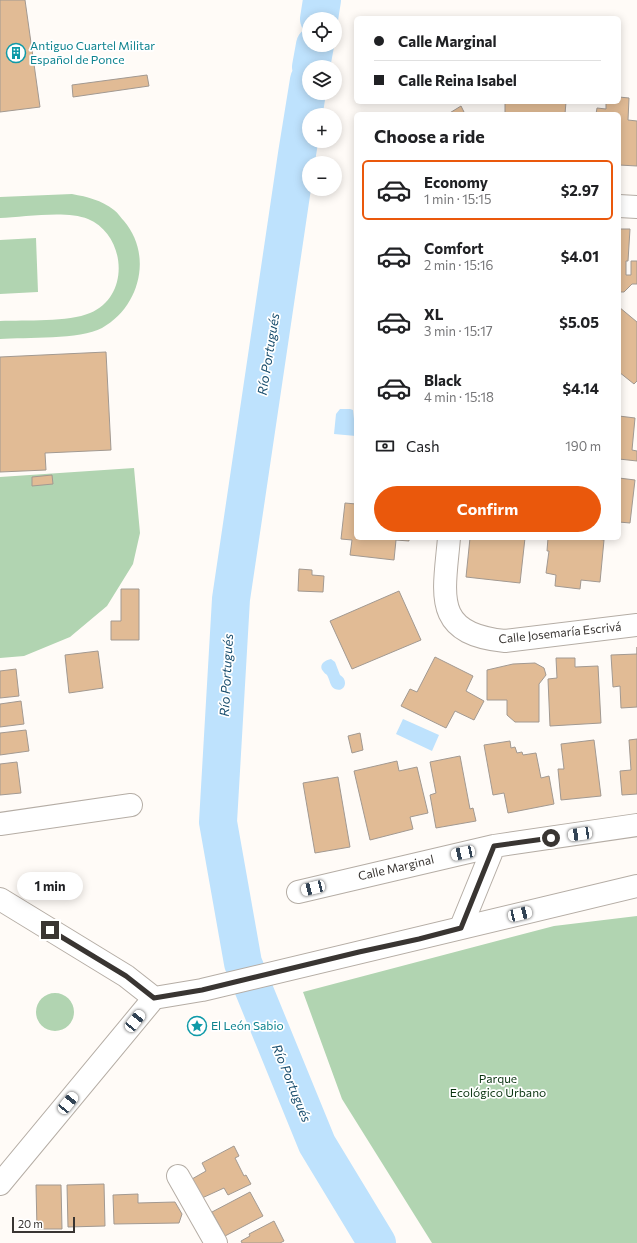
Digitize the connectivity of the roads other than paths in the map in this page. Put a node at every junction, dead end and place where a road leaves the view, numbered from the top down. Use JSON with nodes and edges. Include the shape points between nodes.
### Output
{"nodes":[{"id":1,"x":621,"y":206,"type":"edge"},
{"id":2,"x":637,"y":207,"type":"edge"},
{"id":3,"x":449,"y":540,"type":"edge"},
{"id":4,"x":637,"y":625,"type":"edge"},
{"id":5,"x":131,"y":805,"type":"dead end"},
{"id":6,"x":0,"y":824,"type":"edge"},
{"id":7,"x":637,"y":825,"type":"edge"},
{"id":8,"x":494,"y":846,"type":"junction"},
{"id":9,"x":637,"y":886,"type":"edge"},
{"id":10,"x":298,"y":892,"type":"dead end"},
{"id":11,"x":0,"y":899,"type":"edge"},
{"id":12,"x":461,"y":928,"type":"junction"},
{"id":13,"x":154,"y":998,"type":"junction"},
{"id":14,"x":178,"y":1176,"type":"dead end"},
{"id":15,"x":0,"y":1184,"type":"edge"},
{"id":16,"x":216,"y":1243,"type":"edge"}],
"edges":[{"from":1,"to":2,"type":"street"},
{"from":3,"to":4,"type":"street","name":"Calle Josemaría Escrivá","via":[[445,603],[447,610],[457,625],[476,635],[486,639],[505,640]]},
{"from":5,"to":6,"type":"street"},
{"from":7,"to":8,"type":"street","name":"Calle Marginal"},
{"from":8,"to":10,"type":"street","name":"Calle Marginal"},
{"from":8,"to":12,"type":"street"},
{"from":9,"to":12,"type":"street"},
{"from":11,"to":13,"type":"street","via":[[126,976]]},
{"from":12,"to":13,"type":"street","via":[[202,990]]},
{"from":13,"to":15,"type":"street"},
{"from":14,"to":16,"type":"street"}]}
